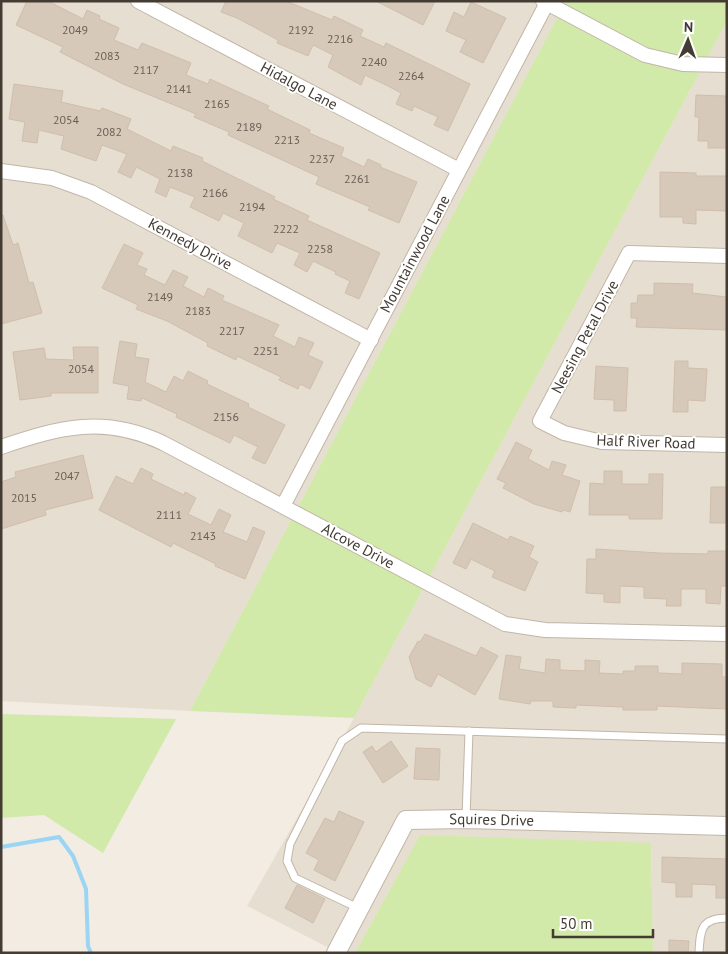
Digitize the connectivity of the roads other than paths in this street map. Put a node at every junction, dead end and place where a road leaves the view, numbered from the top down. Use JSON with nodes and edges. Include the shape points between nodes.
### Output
{"nodes":[{"id":1,"x":138,"y":1,"type":"edge"},
{"id":2,"x":546,"y":2,"type":"edge"},
{"id":3,"x":727,"y":65,"type":"edge"},
{"id":4,"x":459,"y":170,"type":"junction"},
{"id":5,"x":1,"y":171,"type":"edge"},
{"id":6,"x":727,"y":256,"type":"edge"},
{"id":7,"x":370,"y":340,"type":"junction"},
{"id":8,"x":540,"y":421,"type":"joint"},
{"id":9,"x":2,"y":444,"type":"edge"},
{"id":10,"x":727,"y":445,"type":"edge"},
{"id":11,"x":283,"y":506,"type":"junction"},
{"id":12,"x":727,"y":634,"type":"edge"},
{"id":13,"x":470,"y":731,"type":"junction"},
{"id":14,"x":727,"y":739,"type":"edge"},
{"id":15,"x":466,"y":819,"type":"junction"},
{"id":16,"x":727,"y":826,"type":"edge"},
{"id":17,"x":358,"y":908,"type":"junction"},
{"id":18,"x":727,"y":918,"type":"edge"},
{"id":19,"x":336,"y":953,"type":"edge"},
{"id":20,"x":699,"y":953,"type":"edge"}],
"edges":[{"from":1,"to":4,"type":"street","name":"Hidalgo Lane"},
{"from":2,"to":3,"type":"street","via":[[645,55],[683,64]]},
{"from":2,"to":4,"type":"street","name":"Mountainwood Lane"},
{"from":4,"to":7,"type":"street","name":"Mountainwood Lane"},
{"from":5,"to":7,"type":"street","name":"Kennedy Drive","via":[[46,176],[91,192]]},
{"from":6,"to":8,"type":"street","name":"Neesing Petal Drive","via":[[629,253]]},
{"from":7,"to":11,"type":"street","name":"Mountainwood Lane"},
{"from":8,"to":10,"type":"street","name":"Half River Road","via":[[564,433],[602,442]]},
{"from":9,"to":11,"type":"street","name":"Alcove Drive","via":[[66,428],[96,426],[123,429],[159,441]]},
{"from":11,"to":12,"type":"street","name":"Alcove Drive","via":[[506,624],[545,630]]},
{"from":13,"to":14,"type":"lane"},
{"from":13,"to":15,"type":"lane"},
{"from":13,"to":17,"type":"lane","via":[[372,727],[361,728],[342,741],[290,844],[287,861],[295,878]]},
{"from":15,"to":16,"type":"street","name":"Squires Drive"},
{"from":15,"to":17,"type":"street","name":"Squires Drive","via":[[406,820]]},
{"from":17,"to":19,"type":"street","name":"Squires Drive"},
{"from":18,"to":20,"type":"lane","via":[[713,919],[705,924],[700,933]]}]}
